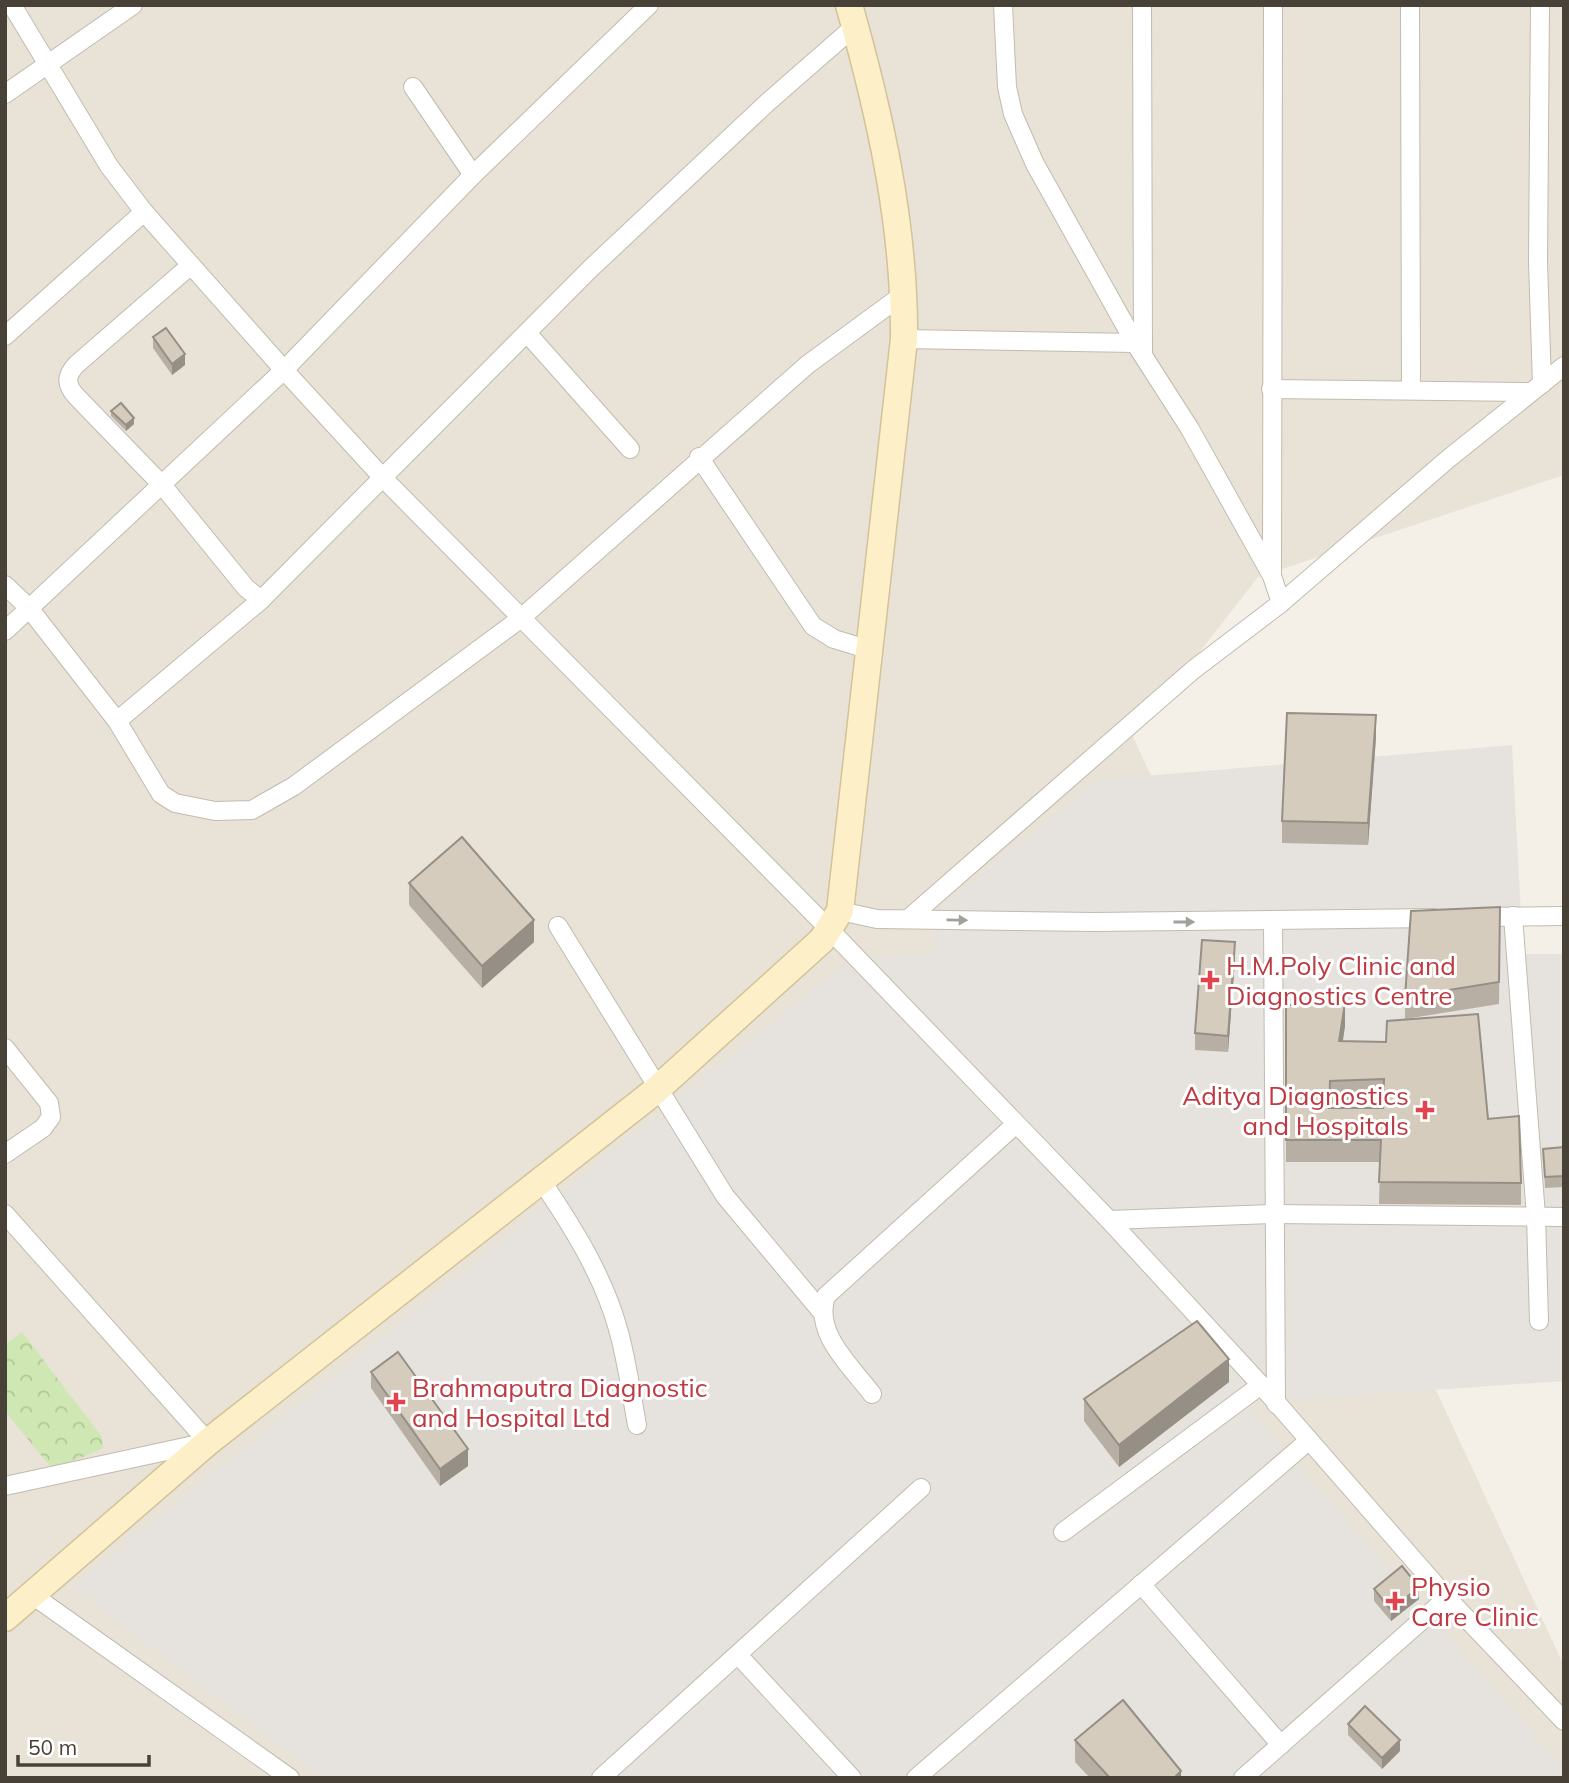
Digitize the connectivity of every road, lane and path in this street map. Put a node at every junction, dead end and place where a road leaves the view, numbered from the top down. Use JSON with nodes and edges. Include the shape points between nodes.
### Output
{"nodes":[{"id":1,"x":12,"y":5,"type":"edge"},
{"id":2,"x":133,"y":5,"type":"edge"},
{"id":3,"x":649,"y":5,"type":"edge"},
{"id":4,"x":1003,"y":5,"type":"edge"},
{"id":5,"x":1142,"y":5,"type":"edge"},
{"id":6,"x":1273,"y":5,"type":"edge"},
{"id":7,"x":1410,"y":5,"type":"edge"},
{"id":8,"x":1540,"y":5,"type":"edge"},
{"id":9,"x":852,"y":15,"type":"edge"},
{"id":10,"x":46,"y":65,"type":"junction"},
{"id":11,"x":413,"y":87,"type":"dead end"},
{"id":12,"x":5,"y":94,"type":"edge"},
{"id":13,"x":473,"y":175,"type":"junction"},
{"id":14,"x":144,"y":212,"type":"junction"},
{"id":15,"x":191,"y":265,"type":"junction"},
{"id":16,"x":905,"y":293,"type":"junction"},
{"id":17,"x":527,"y":333,"type":"junction"},
{"id":18,"x":5,"y":336,"type":"edge"},
{"id":19,"x":904,"y":339,"type":"junction"},
{"id":20,"x":1139,"y":349,"type":"junction"},
{"id":21,"x":1564,"y":366,"type":"edge"},
{"id":22,"x":284,"y":370,"type":"junction"},
{"id":23,"x":1536,"y":388,"type":"junction"},
{"id":24,"x":1271,"y":389,"type":"junction"},
{"id":25,"x":1411,"y":390,"type":"junction"},
{"id":26,"x":630,"y":449,"type":"dead end"},
{"id":27,"x":699,"y":457,"type":"junction"},
{"id":28,"x":384,"y":478,"type":"junction"},
{"id":29,"x":163,"y":486,"type":"junction"},
{"id":30,"x":1272,"y":576,"type":"junction"},
{"id":31,"x":5,"y":584,"type":"edge"},
{"id":32,"x":261,"y":600,"type":"junction"},
{"id":33,"x":1281,"y":603,"type":"junction"},
{"id":34,"x":29,"y":608,"type":"junction"},
{"id":35,"x":520,"y":619,"type":"junction"},
{"id":36,"x":5,"y":631,"type":"edge"},
{"id":37,"x":870,"y":650,"type":"junction"},
{"id":38,"x":117,"y":722,"type":"junction"},
{"id":39,"x":1513,"y":916,"type":"junction"},
{"id":40,"x":1564,"y":916,"type":"edge"},
{"id":41,"x":908,"y":919,"type":"junction"},
{"id":42,"x":835,"y":921,"type":"junction"},
{"id":43,"x":1273,"y":922,"type":"junction"},
{"id":44,"x":558,"y":926,"type":"dead end"},
{"id":45,"x":5,"y":1048,"type":"edge"},
{"id":46,"x":660,"y":1086,"type":"junction"},
{"id":47,"x":1016,"y":1124,"type":"junction"},
{"id":48,"x":5,"y":1154,"type":"edge"},
{"id":49,"x":541,"y":1180,"type":"junction"},
{"id":50,"x":5,"y":1214,"type":"edge"},
{"id":51,"x":1273,"y":1214,"type":"junction"},
{"id":52,"x":1536,"y":1216,"type":"junction"},
{"id":53,"x":1564,"y":1217,"type":"edge"},
{"id":54,"x":1109,"y":1220,"type":"junction"},
{"id":55,"x":821,"y":1311,"type":"junction"},
{"id":56,"x":1539,"y":1321,"type":"dead end"},
{"id":57,"x":1261,"y":1385,"type":"junction"},
{"id":58,"x":872,"y":1394,"type":"dead end"},
{"id":59,"x":1276,"y":1404,"type":"junction"},
{"id":60,"x":638,"y":1425,"type":"dead end"},
{"id":61,"x":1307,"y":1441,"type":"junction"},
{"id":62,"x":208,"y":1442,"type":"junction"},
{"id":63,"x":5,"y":1486,"type":"edge"},
{"id":64,"x":921,"y":1488,"type":"dead end"},
{"id":65,"x":1063,"y":1532,"type":"dead end"},
{"id":66,"x":1141,"y":1584,"type":"junction"},
{"id":67,"x":32,"y":1594,"type":"junction"},
{"id":68,"x":1447,"y":1598,"type":"junction"},
{"id":69,"x":5,"y":1618,"type":"edge"},
{"id":70,"x":738,"y":1655,"type":"junction"},
{"id":71,"x":1564,"y":1721,"type":"edge"},
{"id":72,"x":1281,"y":1745,"type":"junction"},
{"id":73,"x":290,"y":1778,"type":"edge"},
{"id":74,"x":601,"y":1778,"type":"edge"},
{"id":75,"x":852,"y":1778,"type":"edge"},
{"id":76,"x":916,"y":1778,"type":"edge"},
{"id":77,"x":1243,"y":1778,"type":"edge"}],
"edges":[{"from":1,"to":10,"type":"street"},
{"from":2,"to":10,"type":"street"},
{"from":3,"to":13,"type":"street"},
{"from":4,"to":20,"type":"street","via":[[1003,57],[1013,114],[1035,164]]},
{"from":5,"to":20,"type":"street"},
{"from":6,"to":24,"type":"street"},
{"from":7,"to":25,"type":"street"},
{"from":8,"to":23,"type":"street"},
{"from":9,"to":16,"type":"main road","via":[[884,137]]},
{"from":9,"to":17,"type":"street"},
{"from":10,"to":12,"type":"street"},
{"from":10,"to":14,"type":"street","via":[[98,150]]},
{"from":11,"to":13,"type":"street"},
{"from":13,"to":22,"type":"street"},
{"from":14,"to":15,"type":"street"},
{"from":14,"to":18,"type":"street"},
{"from":15,"to":22,"type":"street"},
{"from":15,"to":29,"type":"street","via":[[77,364],[67,380],[76,396]]},
{"from":16,"to":19,"type":"main road"},
{"from":16,"to":27,"type":"street","via":[[807,365]]},
{"from":17,"to":26,"type":"street"},
{"from":17,"to":28,"type":"street"},
{"from":19,"to":20,"type":"street"},
{"from":19,"to":37,"type":"main road"},
{"from":20,"to":30,"type":"street","via":[[1190,429]]},
{"from":21,"to":23,"type":"street"},
{"from":22,"to":28,"type":"street"},
{"from":22,"to":29,"type":"street"},
{"from":23,"to":25,"type":"street"},
{"from":23,"to":33,"type":"street"},
{"from":24,"to":25,"type":"street"},
{"from":24,"to":30,"type":"street"},
{"from":27,"to":35,"type":"street"},
{"from":27,"to":37,"type":"street","via":[[813,626]]},
{"from":28,"to":32,"type":"street"},
{"from":28,"to":35,"type":"street"},
{"from":29,"to":32,"type":"street","via":[[246,588]]},
{"from":29,"to":34,"type":"street"},
{"from":30,"to":33,"type":"street"},
{"from":31,"to":34,"type":"street"},
{"from":32,"to":38,"type":"street"},
{"from":33,"to":41,"type":"street","via":[[1194,670]]},
{"from":34,"to":36,"type":"street"},
{"from":34,"to":38,"type":"street"},
{"from":35,"to":38,"type":"street","via":[[294,786],[252,810],[215,811],[175,803],[161,794]]},
{"from":35,"to":42,"type":"street"},
{"from":37,"to":42,"type":"main road"},
{"from":39,"to":40,"type":"street"},
{"from":39,"to":43,"type":"street"},
{"from":39,"to":52,"type":"street"},
{"from":41,"to":42,"type":"street"},
{"from":41,"to":43,"type":"street","one_way":true},
{"from":42,"to":46,"type":"main road"},
{"from":42,"to":47,"type":"street"},
{"from":43,"to":51,"type":"street"},
{"from":44,"to":46,"type":"street"},
{"from":45,"to":48,"type":"street","via":[[49,1104],[51,1117],[43,1128]]},
{"from":46,"to":49,"type":"main road"},
{"from":46,"to":55,"type":"street","via":[[725,1196]]},
{"from":47,"to":54,"type":"street"},
{"from":47,"to":55,"type":"street","via":[[835,1286]]},
{"from":49,"to":60,"type":"street","via":[[593,1264],[610,1305]]},
{"from":49,"to":62,"type":"main road"},
{"from":50,"to":62,"type":"street"},
{"from":51,"to":52,"type":"street"},
{"from":51,"to":54,"type":"street"},
{"from":51,"to":59,"type":"street"},
{"from":52,"to":53,"type":"street"},
{"from":52,"to":56,"type":"street"},
{"from":54,"to":57,"type":"street"},
{"from":55,"to":58,"type":"street","via":[[829,1337]]},
{"from":57,"to":59,"type":"street"},
{"from":57,"to":65,"type":"street"},
{"from":59,"to":61,"type":"street"},
{"from":61,"to":66,"type":"street"},
{"from":61,"to":68,"type":"street"},
{"from":62,"to":63,"type":"street"},
{"from":62,"to":67,"type":"main road"},
{"from":64,"to":70,"type":"street"},
{"from":66,"to":72,"type":"street"},
{"from":66,"to":76,"type":"street"},
{"from":67,"to":69,"type":"main road"},
{"from":67,"to":73,"type":"street"},
{"from":68,"to":71,"type":"street"},
{"from":68,"to":72,"type":"street"},
{"from":70,"to":74,"type":"street"},
{"from":70,"to":75,"type":"street"},
{"from":72,"to":77,"type":"street"}]}
